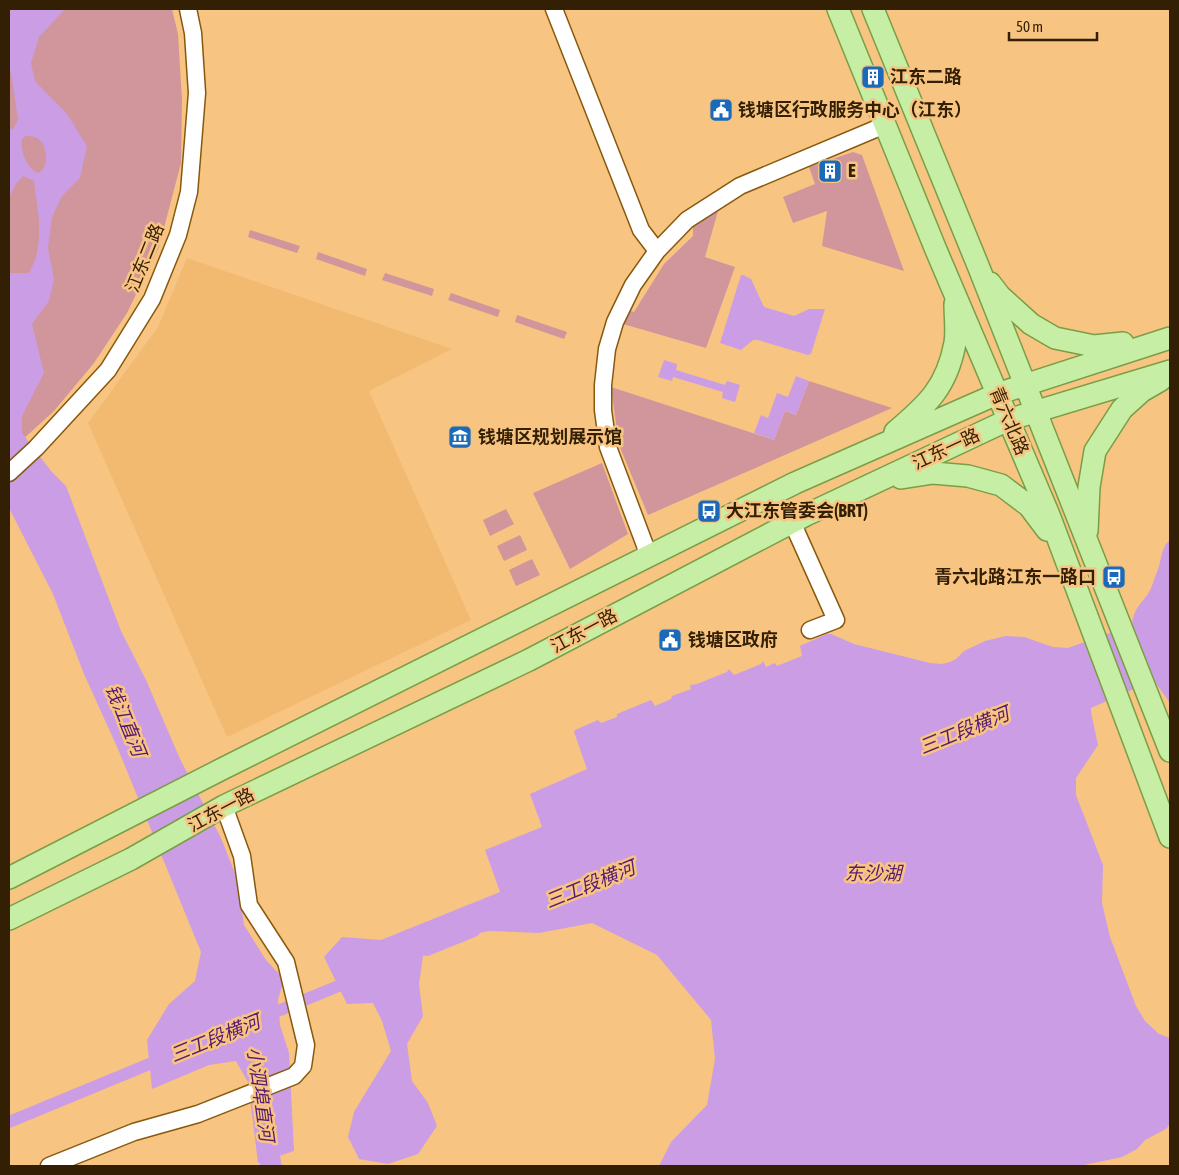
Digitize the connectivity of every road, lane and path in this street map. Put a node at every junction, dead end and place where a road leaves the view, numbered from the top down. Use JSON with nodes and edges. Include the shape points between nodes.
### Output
{"nodes":[{"id":1,"x":188,"y":9,"type":"edge"},
{"id":2,"x":554,"y":9,"type":"edge"},
{"id":3,"x":838,"y":9,"type":"edge"},
{"id":4,"x":873,"y":9,"type":"edge"},
{"id":5,"x":885,"y":125,"type":"junction"},
{"id":6,"x":657,"y":251,"type":"junction"},
{"id":7,"x":979,"y":268,"type":"junction"},
{"id":8,"x":956,"y":296,"type":"junction"},
{"id":9,"x":1170,"y":337,"type":"edge"},
{"id":10,"x":1170,"y":372,"type":"edge"},
{"id":11,"x":1025,"y":384,"type":"junction"},
{"id":12,"x":997,"y":394,"type":"junction"},
{"id":13,"x":1036,"y":411,"type":"junction"},
{"id":14,"x":1008,"y":420,"type":"junction"},
{"id":15,"x":878,"y":447,"type":"junction"},
{"id":16,"x":9,"y":473,"type":"edge"},
{"id":17,"x":874,"y":483,"type":"junction"},
{"id":18,"x":792,"y":522,"type":"junction"},
{"id":19,"x":1087,"y":539,"type":"junction"},
{"id":20,"x":1062,"y":550,"type":"junction"},
{"id":21,"x":649,"y":556,"type":"junction"},
{"id":22,"x":810,"y":630,"type":"dead end"},
{"id":23,"x":1170,"y":751,"type":"edge"},
{"id":24,"x":218,"y":810,"type":"junction"},
{"id":25,"x":1170,"y":837,"type":"edge"},
{"id":26,"x":9,"y":878,"type":"edge"},
{"id":27,"x":9,"y":919,"type":"edge"},
{"id":28,"x":49,"y":1166,"type":"edge"}],
"edges":[{"from":1,"to":16,"type":"street","name":"江东二路","via":[[197,93],[189,192],[178,234],[152,299],[108,370]]},
{"from":2,"to":6,"type":"street","via":[[641,230]]},
{"from":3,"to":5,"type":"main road","name":"青六北路"},
{"from":4,"to":7,"type":"main road","name":"青六北路"},
{"from":5,"to":6,"type":"street","via":[[740,186],[687,220]]},
{"from":5,"to":8,"type":"main road","name":"青六北路"},
{"from":6,"to":21,"type":"street","via":[[633,285],[615,322],[607,349],[603,385],[608,447]]},
{"from":7,"to":9,"type":"main road","via":[[1000,296],[1031,324],[1055,338],[1094,346]]},
{"from":7,"to":11,"type":"main road","name":"青六北路"},
{"from":8,"to":12,"type":"main road","name":"青六北路"},
{"from":8,"to":15,"type":"main road","via":[[955,343],[944,380],[923,408]]},
{"from":9,"to":11,"type":"main road","name":"江东一路"},
{"from":10,"to":13,"type":"main road","name":"江东一路"},
{"from":10,"to":19,"type":"main road","via":[[1122,409],[1095,451],[1089,487]]},
{"from":11,"to":12,"type":"main road","name":"江东一路"},
{"from":11,"to":13,"type":"main road","name":"青六北路"},
{"from":12,"to":14,"type":"main road","name":"青六北路"},
{"from":12,"to":15,"type":"main road","name":"江东一路"},
{"from":13,"to":14,"type":"main road","name":"江东一路"},
{"from":13,"to":19,"type":"main road","name":"青六北路"},
{"from":14,"to":17,"type":"main road","name":"江东一路"},
{"from":14,"to":20,"type":"main road","name":"青六北路"},
{"from":15,"to":21,"type":"main road","name":"江东一路","via":[[795,483]]},
{"from":17,"to":18,"type":"main road","name":"江东一路"},
{"from":17,"to":20,"type":"main road","via":[[934,473],[968,476],[1001,484],[1029,506]]},
{"from":18,"to":22,"type":"street","via":[[840,618]]},
{"from":18,"to":24,"type":"main road","name":"江东一路","via":[[529,660]]},
{"from":19,"to":23,"type":"main road","name":"青六北路"},
{"from":20,"to":25,"type":"main road","name":"青六北路"},
{"from":21,"to":26,"type":"main road","name":"江东一路"},
{"from":24,"to":27,"type":"main road","name":"江东一路","via":[[131,859]]},
{"from":24,"to":28,"type":"street","via":[[242,856],[249,905],[286,962],[306,1046],[303,1066],[294,1076],[198,1114],[134,1132]]}]}
